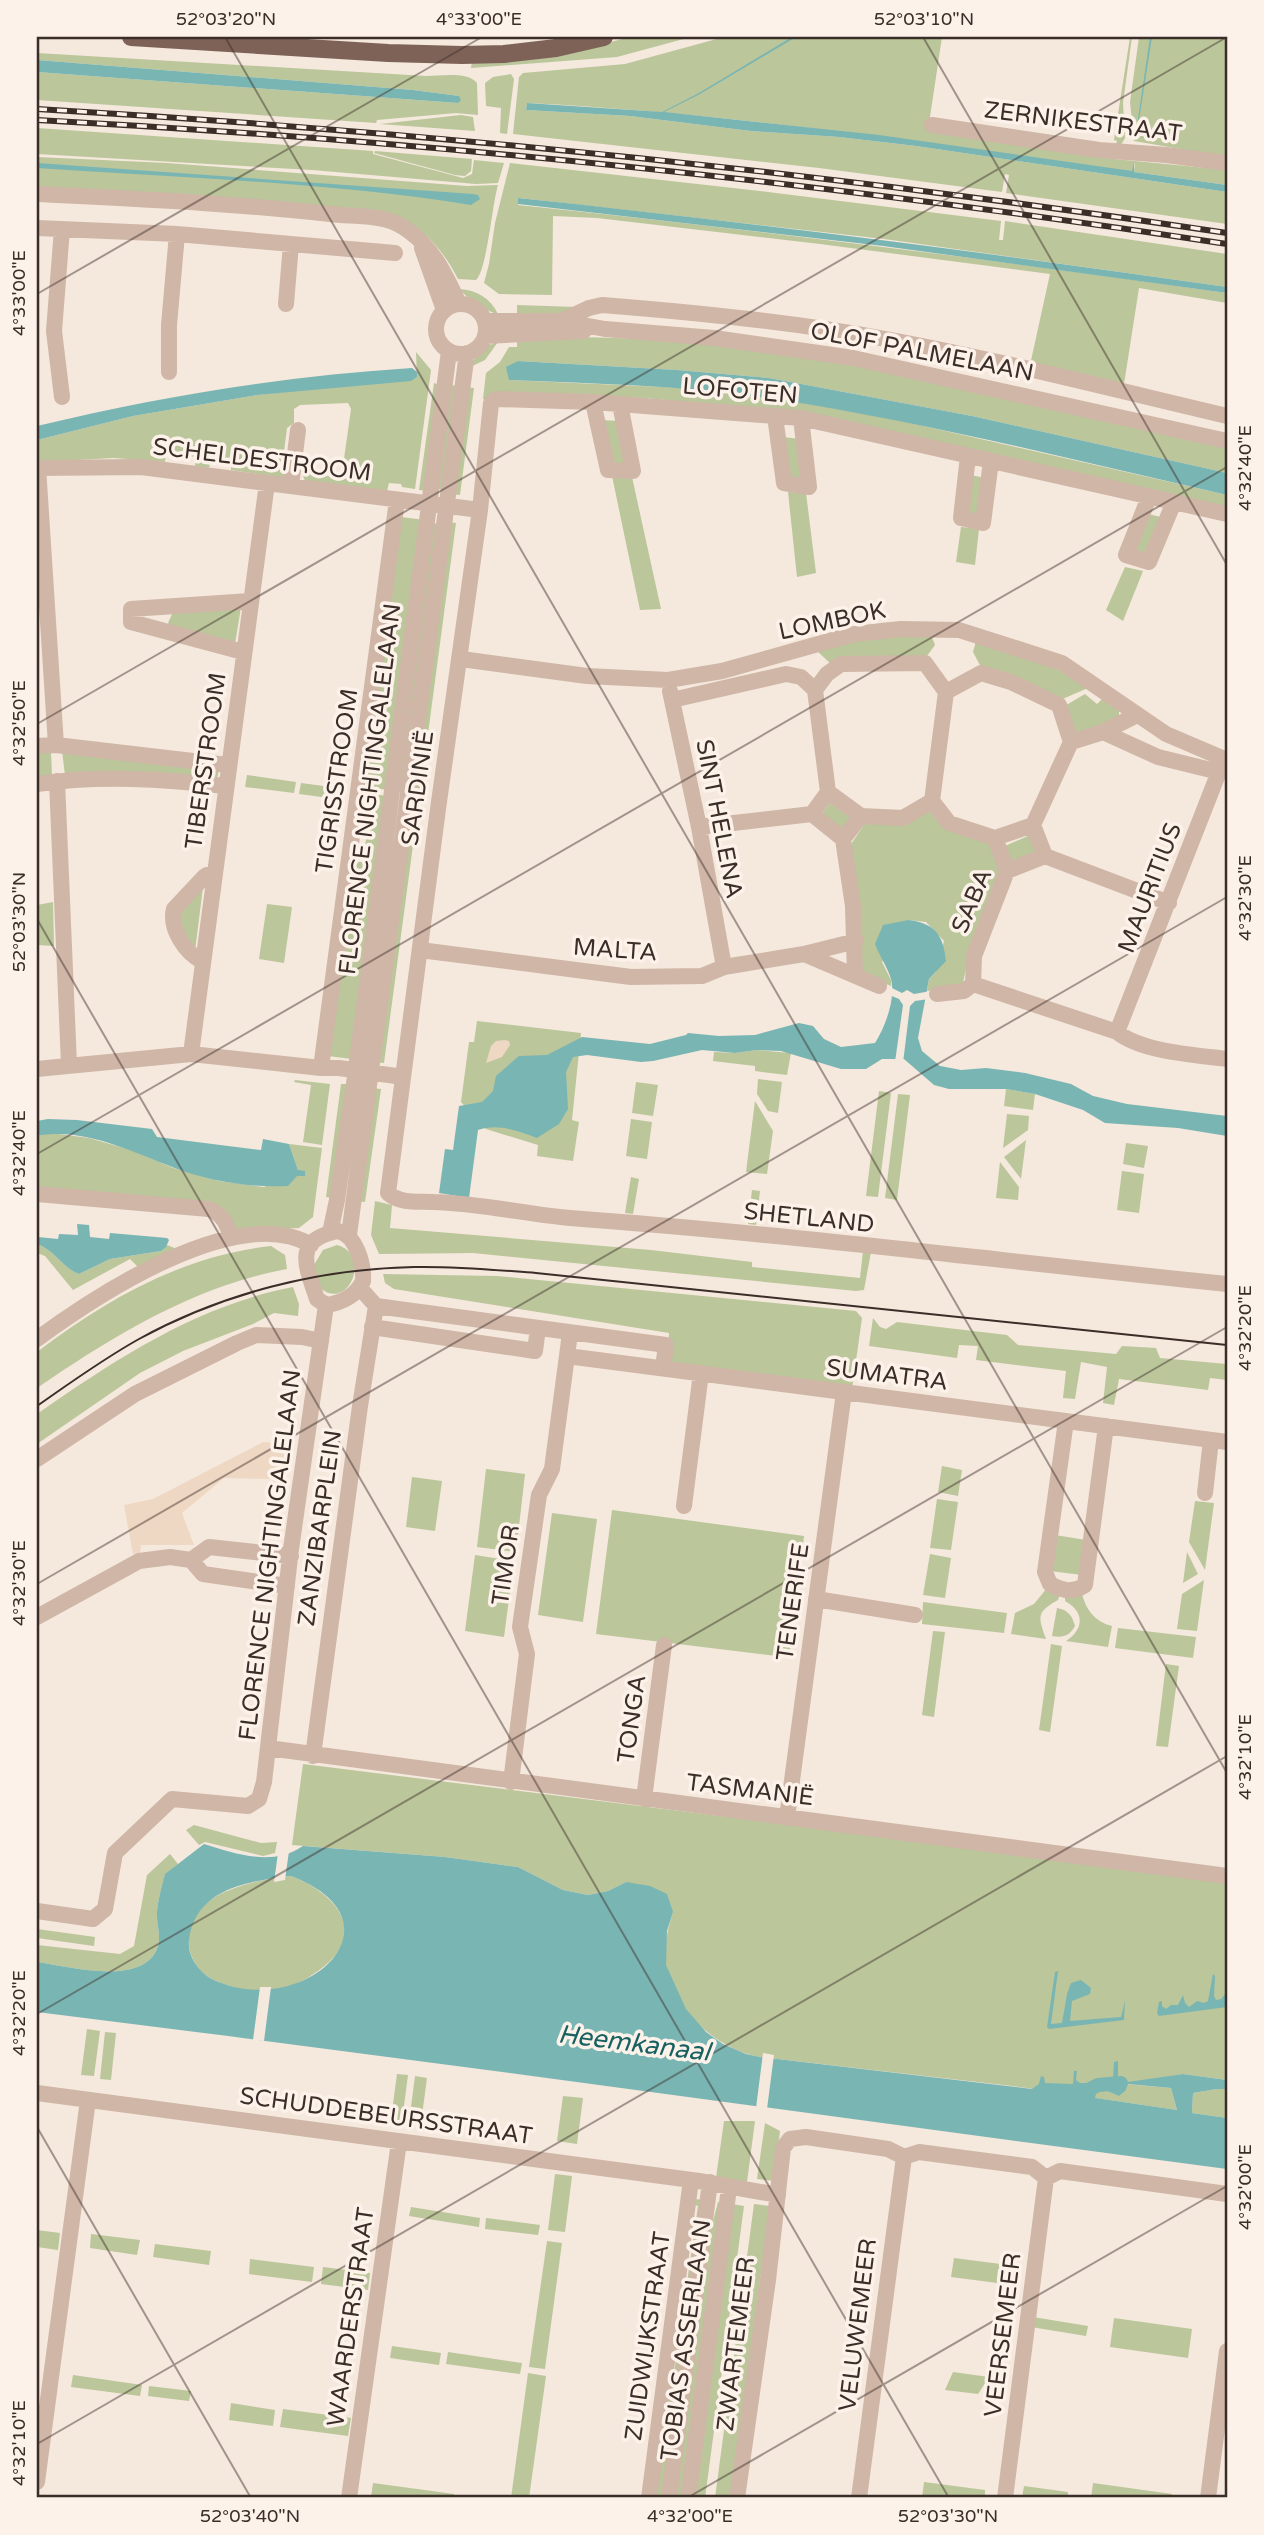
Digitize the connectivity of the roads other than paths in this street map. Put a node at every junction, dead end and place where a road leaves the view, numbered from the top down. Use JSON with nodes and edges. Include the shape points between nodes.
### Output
{"nodes":[{"id":1,"x":131,"y":37,"type":"edge"},
{"id":2,"x":604,"y":37,"type":"edge"},
{"id":3,"x":932,"y":125,"type":"dead end"},
{"id":4,"x":1227,"y":163,"type":"edge"},
{"id":5,"x":37,"y":194,"type":"edge"},
{"id":6,"x":37,"y":228,"type":"edge"},
{"id":7,"x":62,"y":229,"type":"junction"},
{"id":8,"x":177,"y":234,"type":"junction"},
{"id":9,"x":291,"y":244,"type":"junction"},
{"id":10,"x":395,"y":253,"type":"dead end"},
{"id":11,"x":286,"y":304,"type":"dead end"},
{"id":12,"x":452,"y":307,"type":"junction"},
{"id":13,"x":561,"y":321,"type":"junction"},
{"id":14,"x":485,"y":328,"type":"junction"},
{"id":15,"x":605,"y":329,"type":"junction"},
{"id":16,"x":449,"y":351,"type":"junction"},
{"id":17,"x":467,"y":353,"type":"junction"},
{"id":18,"x":169,"y":373,"type":"dead end"},
{"id":19,"x":62,"y":397,"type":"dead end"},
{"id":20,"x":505,"y":398,"type":"joint"},
{"id":21,"x":593,"y":402,"type":"junction"},
{"id":22,"x":620,"y":404,"type":"junction"},
{"id":23,"x":775,"y":416,"type":"junction"},
{"id":24,"x":1227,"y":416,"type":"edge"},
{"id":25,"x":801,"y":418,"type":"junction"},
{"id":26,"x":298,"y":430,"type":"dead end"},
{"id":27,"x":1227,"y":441,"type":"edge"},
{"id":28,"x":968,"y":456,"type":"junction"},
{"id":29,"x":991,"y":461,"type":"junction"},
{"id":30,"x":38,"y":468,"type":"edge"},
{"id":31,"x":267,"y":483,"type":"junction"},
{"id":32,"x":291,"y":486,"type":"junction"},
{"id":33,"x":1149,"y":496,"type":"junction"},
{"id":34,"x":397,"y":500,"type":"junction"},
{"id":35,"x":1174,"y":502,"type":"junction"},
{"id":36,"x":438,"y":504,"type":"junction"},
{"id":37,"x":480,"y":510,"type":"junction"},
{"id":38,"x":1227,"y":514,"type":"edge"},
{"id":39,"x":250,"y":601,"type":"junction"},
{"id":40,"x":164,"y":607,"type":"junction"},
{"id":41,"x":161,"y":630,"type":"junction"},
{"id":42,"x":243,"y":652,"type":"junction"},
{"id":43,"x":780,"y":655,"type":"junction"},
{"id":44,"x":461,"y":659,"type":"junction"},
{"id":45,"x":786,"y":674,"type":"junction"},
{"id":46,"x":668,"y":680,"type":"junction"},
{"id":47,"x":815,"y":690,"type":"junction"},
{"id":48,"x":946,"y":692,"type":"junction"},
{"id":49,"x":672,"y":699,"type":"junction"},
{"id":50,"x":1137,"y":715,"type":"junction"},
{"id":51,"x":1103,"y":732,"type":"junction"},
{"id":52,"x":1071,"y":742,"type":"junction"},
{"id":53,"x":37,"y":746,"type":"edge"},
{"id":54,"x":56,"y":746,"type":"junction"},
{"id":55,"x":1223,"y":764,"type":"edge"},
{"id":56,"x":227,"y":765,"type":"junction"},
{"id":57,"x":57,"y":781,"type":"junction"},
{"id":58,"x":37,"y":784,"type":"edge"},
{"id":59,"x":225,"y":786,"type":"junction"},
{"id":60,"x":828,"y":792,"type":"junction"},
{"id":61,"x":932,"y":802,"type":"junction"},
{"id":62,"x":812,"y":814,"type":"junction"},
{"id":63,"x":861,"y":816,"type":"junction"},
{"id":64,"x":1033,"y":825,"type":"junction"},
{"id":65,"x":699,"y":827,"type":"junction"},
{"id":66,"x":995,"y":838,"type":"junction"},
{"id":67,"x":843,"y":839,"type":"junction"},
{"id":68,"x":1045,"y":856,"type":"junction"},
{"id":69,"x":1007,"y":871,"type":"junction"},
{"id":70,"x":213,"y":876,"type":"junction"},
{"id":71,"x":1169,"y":903,"type":"junction"},
{"id":72,"x":856,"y":941,"type":"junction"},
{"id":73,"x":420,"y":950,"type":"junction"},
{"id":74,"x":804,"y":954,"type":"junction"},
{"id":75,"x":202,"y":961,"type":"junction"},
{"id":76,"x":724,"y":967,"type":"junction"},
{"id":77,"x":855,"y":975,"type":"junction"},
{"id":78,"x":973,"y":984,"type":"junction"},
{"id":79,"x":879,"y":986,"type":"dead end"},
{"id":80,"x":937,"y":994,"type":"dead end"},
{"id":81,"x":1117,"y":1032,"type":"junction"},
{"id":82,"x":191,"y":1054,"type":"junction"},
{"id":83,"x":1227,"y":1059,"type":"edge"},
{"id":84,"x":69,"y":1065,"type":"junction"},
{"id":85,"x":321,"y":1068,"type":"junction"},
{"id":86,"x":37,"y":1069,"type":"edge"},
{"id":87,"x":363,"y":1072,"type":"junction"},
{"id":88,"x":403,"y":1077,"type":"junction"},
{"id":89,"x":388,"y":1193,"type":"joint"},
{"id":90,"x":37,"y":1194,"type":"edge"},
{"id":91,"x":330,"y":1233,"type":"junction"},
{"id":92,"x":349,"y":1235,"type":"junction"},
{"id":93,"x":231,"y":1238,"type":"junction"},
{"id":94,"x":311,"y":1245,"type":"junction"},
{"id":95,"x":1227,"y":1284,"type":"edge"},
{"id":96,"x":360,"y":1288,"type":"junction"},
{"id":97,"x":327,"y":1305,"type":"junction"},
{"id":98,"x":376,"y":1306,"type":"junction"},
{"id":99,"x":372,"y":1327,"type":"junction"},
{"id":100,"x":538,"y":1328,"type":"junction"},
{"id":101,"x":570,"y":1333,"type":"junction"},
{"id":102,"x":37,"y":1339,"type":"edge"},
{"id":103,"x":321,"y":1341,"type":"junction"},
{"id":104,"x":567,"y":1356,"type":"junction"},
{"id":105,"x":663,"y":1368,"type":"junction"},
{"id":106,"x":701,"y":1373,"type":"junction"},
{"id":107,"x":844,"y":1392,"type":"junction"},
{"id":108,"x":1066,"y":1421,"type":"junction"},
{"id":109,"x":1106,"y":1426,"type":"junction"},
{"id":110,"x":1219,"y":1441,"type":"edge"},
{"id":111,"x":37,"y":1459,"type":"edge"},
{"id":112,"x":1205,"y":1493,"type":"dead end"},
{"id":113,"x":684,"y":1506,"type":"dead end"},
{"id":114,"x":290,"y":1556,"type":"junction"},
{"id":115,"x":191,"y":1560,"type":"junction"},
{"id":116,"x":287,"y":1586,"type":"junction"},
{"id":117,"x":816,"y":1599,"type":"junction"},
{"id":118,"x":915,"y":1615,"type":"dead end"},
{"id":119,"x":37,"y":1617,"type":"edge"},
{"id":120,"x":664,"y":1645,"type":"dead end"},
{"id":121,"x":268,"y":1748,"type":"junction"},
{"id":122,"x":313,"y":1756,"type":"junction"},
{"id":123,"x":511,"y":1782,"type":"junction"},
{"id":124,"x":644,"y":1799,"type":"junction"},
{"id":125,"x":787,"y":1818,"type":"junction"},
{"id":126,"x":1227,"y":1876,"type":"edge"},
{"id":127,"x":37,"y":1911,"type":"edge"},
{"id":128,"x":37,"y":2093,"type":"edge"},
{"id":129,"x":88,"y":2100,"type":"junction"},
{"id":130,"x":399,"y":2142,"type":"junction"},
{"id":131,"x":904,"y":2157,"type":"junction"},
{"id":132,"x":1046,"y":2178,"type":"junction"},
{"id":133,"x":691,"y":2180,"type":"junction"},
{"id":134,"x":710,"y":2182,"type":"junction"},
{"id":135,"x":729,"y":2188,"type":"junction"},
{"id":136,"x":1227,"y":2194,"type":"edge"},
{"id":137,"x":778,"y":2195,"type":"junction"},
{"id":138,"x":1227,"y":2351,"type":"edge"},
{"id":139,"x":37,"y":2482,"type":"edge"},
{"id":140,"x":349,"y":2498,"type":"edge"},
{"id":141,"x":649,"y":2498,"type":"edge"},
{"id":142,"x":669,"y":2498,"type":"edge"},
{"id":143,"x":688,"y":2498,"type":"edge"},
{"id":144,"x":737,"y":2498,"type":"edge"},
{"id":145,"x":859,"y":2498,"type":"edge"},
{"id":146,"x":1005,"y":2498,"type":"edge"},
{"id":147,"x":1208,"y":2498,"type":"edge"}],
"edges":[{"from":1,"to":2,"type":"main road","via":[[462,55],[556,48]]},
{"from":3,"to":4,"type":"street","name":"ZERNIKESTRAAT"},
{"from":5,"to":12,"type":"street","via":[[256,205],[381,219],[405,228],[442,267]]},
{"from":6,"to":7,"type":"street"},
{"from":7,"to":8,"type":"street"},
{"from":7,"to":19,"type":"street","via":[[54,331]]},
{"from":8,"to":9,"type":"street"},
{"from":8,"to":18,"type":"street"},
{"from":9,"to":10,"type":"street"},
{"from":9,"to":11,"type":"street"},
{"from":12,"to":14,"type":"street","via":[[475,308]]},
{"from":12,"to":16,"type":"street","via":[[438,320],[436,332]]},
{"from":13,"to":14,"type":"street","name":"OLOF PALMELAAN"},
{"from":13,"to":15,"type":"street","name":"OLOF PALMELAAN"},
{"from":13,"to":24,"type":"street","via":[[602,305],[781,322],[891,340]]},
{"from":14,"to":15,"type":"street","name":"OLOF PALMELAAN"},
{"from":14,"to":17,"type":"street","via":[[476,349]]},
{"from":15,"to":27,"type":"street","name":"OLOF PALMELAAN","via":[[714,338],[853,358]]},
{"from":16,"to":17,"type":"street"},
{"from":16,"to":36,"type":"street","name":"FLORENCE NIGHTINGALELAAN"},
{"from":17,"to":36,"type":"street","name":"FLORENCE NIGHTINGALELAAN"},
{"from":20,"to":21,"type":"street","name":"LOFOTEN"},
{"from":20,"to":37,"type":"street","name":"SARDINIË","via":[[491,403]]},
{"from":21,"to":22,"type":"street","name":"LOFOTEN"},
{"from":21,"to":22,"type":"street","via":[[608,470],[633,471]]},
{"from":22,"to":23,"type":"street","name":"LOFOTEN"},
{"from":23,"to":25,"type":"street","name":"LOFOTEN"},
{"from":23,"to":25,"type":"street","via":[[784,483],[808,487]]},
{"from":25,"to":28,"type":"street","name":"LOFOTEN"},
{"from":26,"to":32,"type":"street"},
{"from":28,"to":29,"type":"street","name":"LOFOTEN"},
{"from":28,"to":29,"type":"street","via":[[961,518],[983,523]]},
{"from":29,"to":33,"type":"street","name":"LOFOTEN"},
{"from":30,"to":31,"type":"street","name":"SCHELDESTROOM","via":[[141,467]]},
{"from":30,"to":54,"type":"street"},
{"from":31,"to":32,"type":"street","name":"SCHELDESTROOM"},
{"from":31,"to":39,"type":"street","name":"TIBERSTROOM"},
{"from":32,"to":34,"type":"street","name":"SCHELDESTROOM"},
{"from":33,"to":35,"type":"street","name":"LOFOTEN"},
{"from":33,"to":35,"type":"street","via":[[1126,555],[1149,562]]},
{"from":34,"to":36,"type":"street","name":"SCHELDESTROOM"},
{"from":34,"to":85,"type":"street","name":"TIGRISSTROOM"},
{"from":35,"to":38,"type":"street","name":"LOFOTEN"},
{"from":36,"to":37,"type":"street","name":"SCHELDESTROOM"},
{"from":36,"to":87,"type":"street","name":"FLORENCE NIGHTINGALELAAN"},
{"from":37,"to":44,"type":"street","name":"SARDINIË"},
{"from":39,"to":40,"type":"street","name":"TIBERSTROOM"},
{"from":39,"to":42,"type":"street","name":"TIBERSTROOM"},
{"from":40,"to":41,"type":"street"},
{"from":40,"to":41,"type":"street","name":"TIBERSTROOM","via":[[131,609],[131,622]]},
{"from":41,"to":42,"type":"street","name":"TIBERSTROOM"},
{"from":42,"to":56,"type":"street","name":"TIBERSTROOM"},
{"from":43,"to":45,"type":"street"},
{"from":43,"to":46,"type":"street","name":"LOMBOK"},
{"from":43,"to":50,"type":"street","name":"LOMBOK","via":[[854,634],[959,630],[1062,663]]},
{"from":44,"to":46,"type":"street","name":"LOMBOK","via":[[587,676]]},
{"from":44,"to":73,"type":"street","name":"SARDINIË"},
{"from":45,"to":47,"type":"street","name":"LOMBOK","via":[[801,677]]},
{"from":45,"to":49,"type":"street","name":"LOMBOK"},
{"from":46,"to":49,"type":"street","name":"SINT HELENA"},
{"from":47,"to":48,"type":"street","name":"LOMBOK","via":[[841,664],[925,663]]},
{"from":47,"to":60,"type":"street"},
{"from":48,"to":52,"type":"street","via":[[981,673],[1011,682],[1059,705]]},
{"from":48,"to":61,"type":"street"},
{"from":49,"to":65,"type":"street","name":"SINT HELENA"},
{"from":50,"to":51,"type":"street"},
{"from":50,"to":55,"type":"street","name":"LOMBOK"},
{"from":51,"to":52,"type":"street"},
{"from":51,"to":55,"type":"street","via":[[1158,757]]},
{"from":52,"to":64,"type":"street"},
{"from":53,"to":54,"type":"street"},
{"from":54,"to":56,"type":"street"},
{"from":55,"to":71,"type":"street","name":"MAURITIUS"},
{"from":56,"to":59,"type":"street","name":"TIBERSTROOM"},
{"from":57,"to":58,"type":"street"},
{"from":57,"to":59,"type":"street","via":[[155,778]]},
{"from":57,"to":84,"type":"street"},
{"from":59,"to":70,"type":"street","name":"TIBERSTROOM"},
{"from":60,"to":62,"type":"street"},
{"from":60,"to":63,"type":"street"},
{"from":61,"to":63,"type":"street","via":[[903,818]]},
{"from":61,"to":66,"type":"street","via":[[949,823]]},
{"from":62,"to":65,"type":"street"},
{"from":62,"to":67,"type":"street"},
{"from":63,"to":67,"type":"street"},
{"from":64,"to":66,"type":"street"},
{"from":64,"to":68,"type":"street"},
{"from":65,"to":76,"type":"street","name":"SINT HELENA"},
{"from":66,"to":69,"type":"street"},
{"from":67,"to":72,"type":"street"},
{"from":68,"to":69,"type":"street","name":"SABA"},
{"from":68,"to":71,"type":"street"},
{"from":69,"to":78,"type":"street","name":"SABA","via":[[974,956]]},
{"from":70,"to":75,"type":"street","name":"TIBERSTROOM"},
{"from":70,"to":75,"type":"street","name":"TIBERSTROOM","via":[[204,877],[173,915],[189,953]]},
{"from":71,"to":81,"type":"street","name":"MAURITIUS"},
{"from":72,"to":74,"type":"street","name":"MALTA"},
{"from":72,"to":77,"type":"street"},
{"from":73,"to":76,"type":"street","name":"MALTA","via":[[631,978],[702,976]]},
{"from":73,"to":88,"type":"street","name":"SARDINIË"},
{"from":74,"to":76,"type":"street","name":"MALTA"},
{"from":74,"to":77,"type":"street"},
{"from":75,"to":82,"type":"street","name":"TIBERSTROOM"},
{"from":77,"to":79,"type":"street"},
{"from":78,"to":80,"type":"street","via":[[964,991]]},
{"from":78,"to":81,"type":"street"},
{"from":81,"to":83,"type":"street","via":[[1128,1041]]},
{"from":82,"to":84,"type":"street"},
{"from":82,"to":85,"type":"street"},
{"from":84,"to":86,"type":"street"},
{"from":85,"to":87,"type":"street"},
{"from":87,"to":88,"type":"street"},
{"from":87,"to":91,"type":"street","name":"FLORENCE NIGHTINGALELAAN"},
{"from":87,"to":92,"type":"street","name":"FLORENCE NIGHTINGALELAAN"},
{"from":88,"to":89,"type":"street","name":"SARDINIË"},
{"from":89,"to":95,"type":"street","name":"SHETLAND","via":[[404,1201]]},
{"from":90,"to":93,"type":"street","via":[[209,1209],[227,1223]]},
{"from":91,"to":92,"type":"street"},
{"from":91,"to":94,"type":"street"},
{"from":92,"to":96,"type":"street","via":[[363,1275]]},
{"from":93,"to":94,"type":"street","via":[[292,1236]]},
{"from":93,"to":102,"type":"street","via":[[191,1250],[98,1296]]},
{"from":94,"to":97,"type":"street","via":[[305,1264],[317,1299]]},
{"from":96,"to":97,"type":"street"},
{"from":96,"to":98,"type":"street"},
{"from":97,"to":103,"type":"street","name":"FLORENCE NIGHTINGALELAAN"},
{"from":98,"to":99,"type":"street","name":"ZANZIBARPLEIN"},
{"from":98,"to":100,"type":"street"},
{"from":99,"to":100,"type":"street","via":[[535,1351]]},
{"from":99,"to":122,"type":"street","name":"ZANZIBARPLEIN"},
{"from":100,"to":101,"type":"street"},
{"from":101,"to":104,"type":"street","name":"TIMOR"},
{"from":101,"to":105,"type":"street","via":[[666,1345]]},
{"from":103,"to":111,"type":"street","via":[[270,1335],[247,1339],[135,1394]]},
{"from":103,"to":114,"type":"street","name":"FLORENCE NIGHTINGALELAAN"},
{"from":104,"to":105,"type":"street","name":"SUMATRA"},
{"from":104,"to":123,"type":"street","name":"TIMOR","via":[[552,1469],[539,1495],[520,1627],[527,1654]]},
{"from":105,"to":106,"type":"street","name":"SUMATRA"},
{"from":106,"to":107,"type":"street","name":"SUMATRA"},
{"from":106,"to":113,"type":"street"},
{"from":107,"to":108,"type":"street","name":"SUMATRA"},
{"from":107,"to":117,"type":"street","name":"TENERIFE"},
{"from":108,"to":109,"type":"street","name":"SUMATRA"},
{"from":108,"to":109,"type":"street","via":[[1045,1572],[1050,1584],[1063,1591],[1085,1585]]},
{"from":109,"to":110,"type":"street","name":"SUMATRA"},
{"from":110,"to":112,"type":"street","name":"SUMATRA"},
{"from":114,"to":115,"type":"street","via":[[209,1547]]},
{"from":114,"to":116,"type":"street","name":"FLORENCE NIGHTINGALELAAN"},
{"from":115,"to":116,"type":"street","via":[[203,1574]]},
{"from":115,"to":119,"type":"street","via":[[139,1561]]},
{"from":116,"to":121,"type":"street","name":"FLORENCE NIGHTINGALELAAN"},
{"from":117,"to":118,"type":"street"},
{"from":117,"to":125,"type":"street","name":"TENERIFE"},
{"from":120,"to":124,"type":"street","name":"TONGA"},
{"from":121,"to":122,"type":"street","name":"TASMANIË"},
{"from":121,"to":127,"type":"street","name":"FLORENCE NIGHTINGALELAAN","via":[[259,1799],[248,1806],[172,1799],[115,1853],[100,1916],[93,1919]]},
{"from":122,"to":123,"type":"street","name":"TASMANIË"},
{"from":123,"to":124,"type":"street","name":"TASMANIË"},
{"from":124,"to":125,"type":"street","name":"TASMANIË"},
{"from":125,"to":126,"type":"street","name":"TASMANIË"},
{"from":128,"to":129,"type":"street","name":"SCHUDDEBEURSSTRAAT"},
{"from":129,"to":130,"type":"street","name":"SCHUDDEBEURSSTRAAT"},
{"from":129,"to":139,"type":"street"},
{"from":130,"to":133,"type":"street","name":"SCHUDDEBEURSSTRAAT"},
{"from":130,"to":140,"type":"street","name":"WAARDERSTRAAT"},
{"from":131,"to":132,"type":"street","via":[[919,2152],[1034,2168]]},
{"from":131,"to":137,"type":"street","name":"ZWARTEMEER","via":[[888,2148],[790,2139],[783,2148]]},
{"from":131,"to":145,"type":"street","name":"VELUWEMEER"},
{"from":132,"to":136,"type":"street","via":[[1060,2171]]},
{"from":132,"to":146,"type":"street","name":"VEERSEMEER"},
{"from":133,"to":134,"type":"street","name":"SCHUDDEBEURSSTRAAT"},
{"from":133,"to":141,"type":"street","name":"ZUIDWIJKSTRAAT"},
{"from":134,"to":135,"type":"street","name":"SCHUDDEBEURSSTRAAT"},
{"from":134,"to":142,"type":"street","name":"TOBIAS ASSERLAAN"},
{"from":135,"to":137,"type":"street"},
{"from":135,"to":143,"type":"street","name":"TOBIAS ASSERLAAN"},
{"from":137,"to":144,"type":"street","name":"ZWARTEMEER"},
{"from":138,"to":147,"type":"street"}]}
